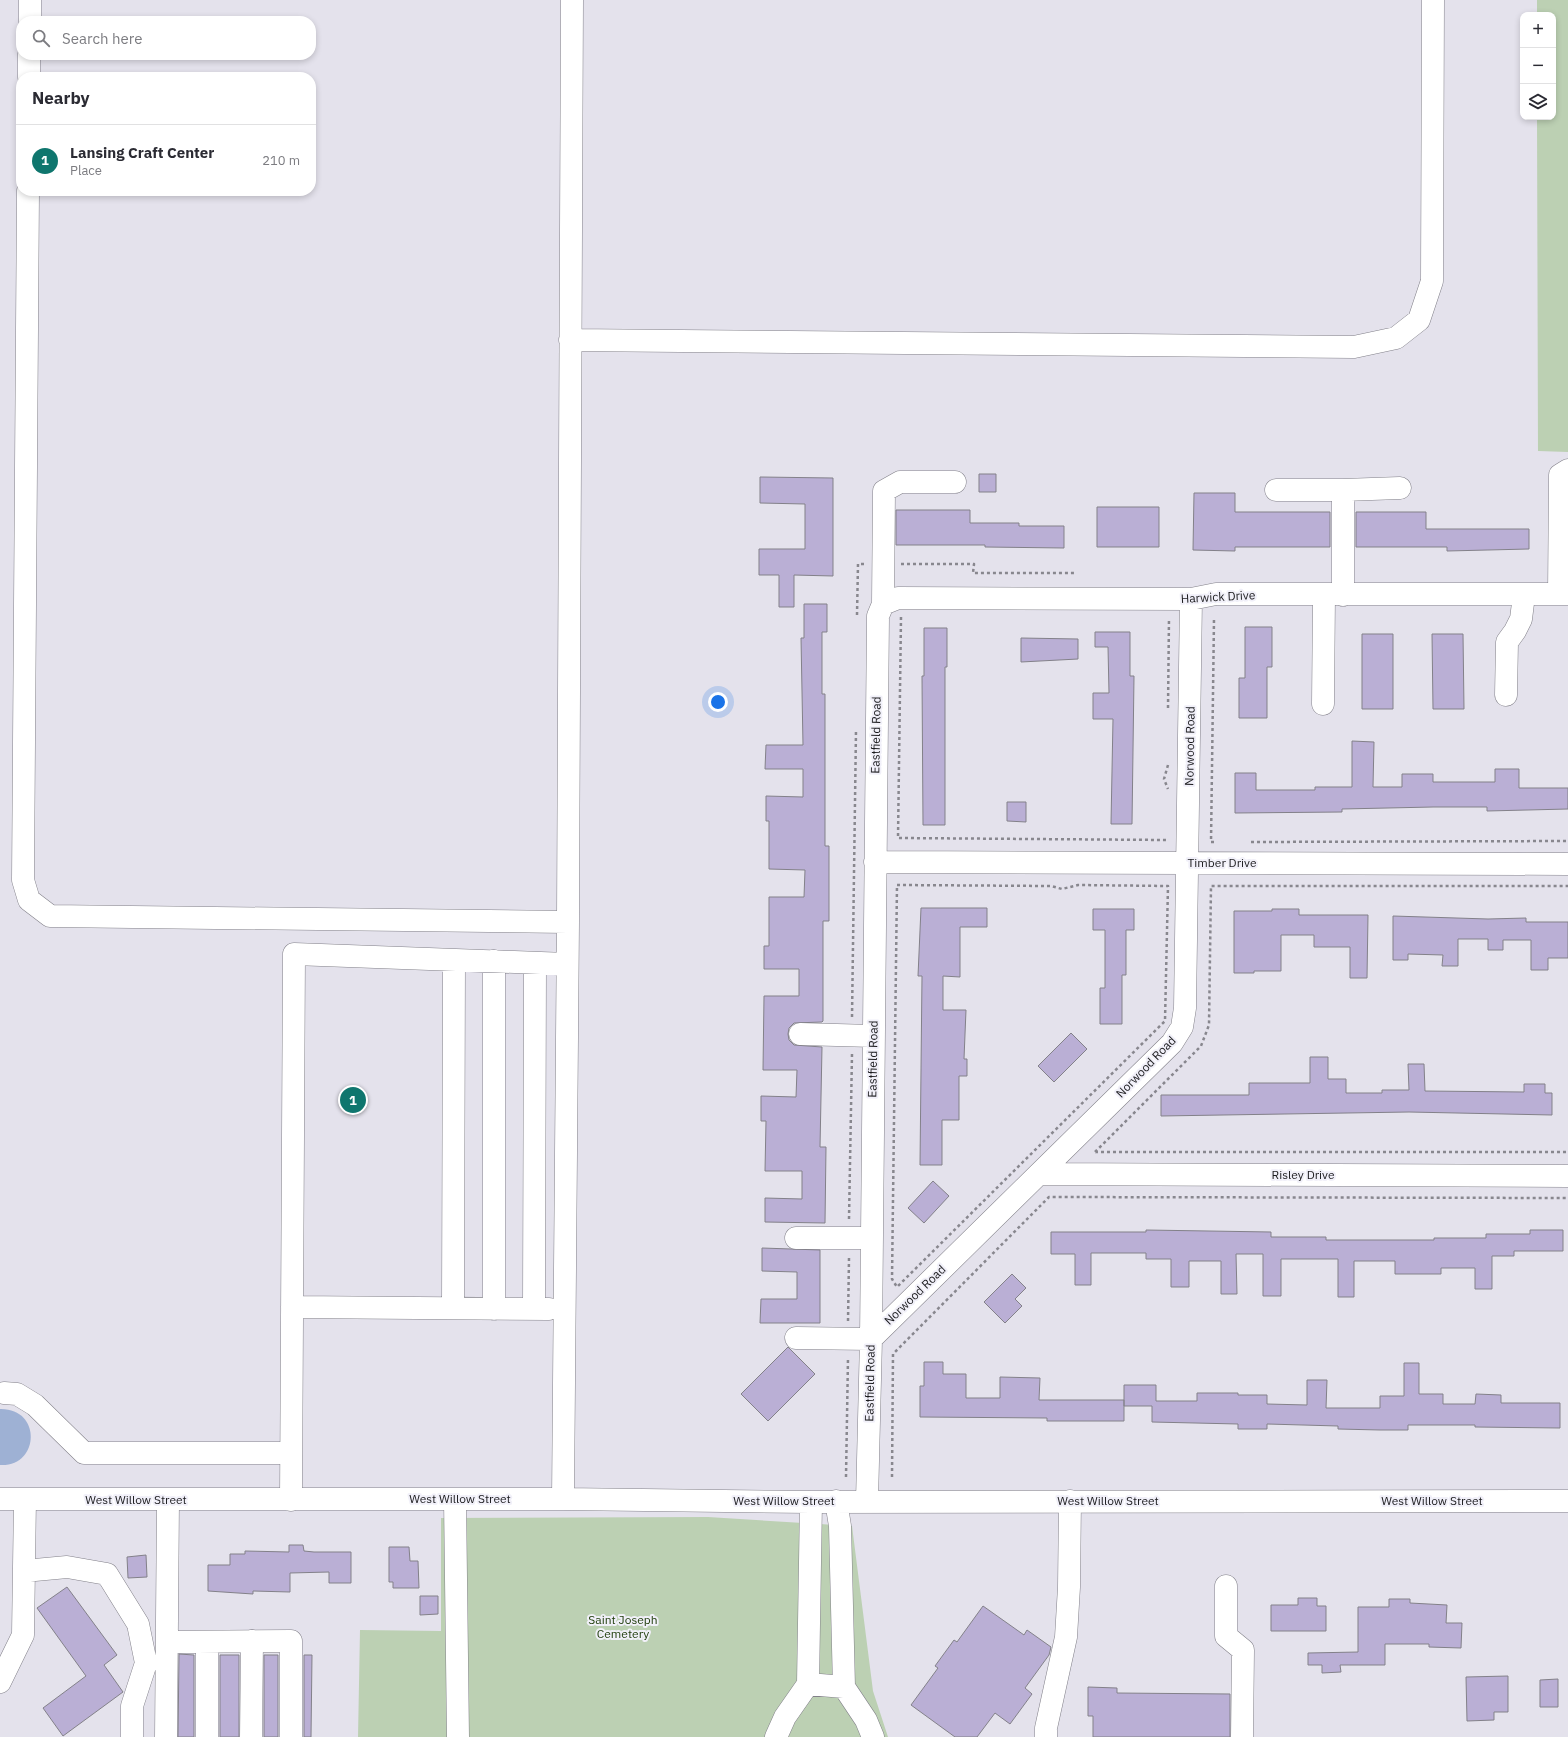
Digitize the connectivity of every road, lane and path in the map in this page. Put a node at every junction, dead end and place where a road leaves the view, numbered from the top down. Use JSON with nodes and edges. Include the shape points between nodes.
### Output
{"nodes":[{"id":1,"x":30,"y":0,"type":"edge"},
{"id":2,"x":572,"y":0,"type":"edge"},
{"id":3,"x":1433,"y":0,"type":"edge"},
{"id":4,"x":30,"y":16,"type":"edge"},
{"id":5,"x":29,"y":60,"type":"edge"},
{"id":6,"x":29,"y":72,"type":"edge"},
{"id":7,"x":28,"y":196,"type":"edge"},
{"id":8,"x":570,"y":340,"type":"junction"},
{"id":9,"x":1568,"y":470,"type":"edge"},
{"id":10,"x":955,"y":482,"type":"dead end"},
{"id":11,"x":1400,"y":488,"type":"dead end"},
{"id":12,"x":1276,"y":490,"type":"dead end"},
{"id":13,"x":1343,"y":490,"type":"junction"},
{"id":14,"x":1563,"y":594,"type":"edge"},
{"id":15,"x":1334,"y":595,"type":"junction"},
{"id":16,"x":1524,"y":595,"type":"junction"},
{"id":17,"x":1191,"y":599,"type":"junction"},
{"id":18,"x":887,"y":611,"type":"junction"},
{"id":19,"x":1169,"y":618,"type":"dead end"},
{"id":20,"x":1214,"y":619,"type":"dead end"},
{"id":21,"x":1506,"y":695,"type":"dead end"},
{"id":22,"x":1323,"y":704,"type":"dead end"},
{"id":23,"x":1168,"y":711,"type":"dead end"},
{"id":24,"x":1168,"y":758,"type":"dead end"},
{"id":25,"x":1168,"y":796,"type":"dead end"},
{"id":26,"x":1166,"y":832,"type":"dead end"},
{"id":27,"x":1568,"y":841,"type":"edge"},
{"id":28,"x":1219,"y":842,"type":"dead end"},
{"id":29,"x":1243,"y":842,"type":"dead end"},
{"id":30,"x":875,"y":862,"type":"junction"},
{"id":31,"x":1189,"y":863,"type":"junction"},
{"id":32,"x":1568,"y":864,"type":"edge"},
{"id":33,"x":1168,"y":886,"type":"joint"},
{"id":34,"x":1568,"y":886,"type":"edge"},
{"id":35,"x":568,"y":922,"type":"junction"},
{"id":36,"x":454,"y":960,"type":"junction"},
{"id":37,"x":494,"y":961,"type":"junction"},
{"id":38,"x":534,"y":963,"type":"junction"},
{"id":39,"x":568,"y":964,"type":"junction"},
{"id":40,"x":800,"y":1034,"type":"dead end"},
{"id":41,"x":873,"y":1036,"type":"junction"},
{"id":42,"x":1568,"y":1152,"type":"edge"},
{"id":43,"x":1039,"y":1174,"type":"junction"},
{"id":44,"x":1568,"y":1176,"type":"edge"},
{"id":45,"x":1568,"y":1198,"type":"edge"},
{"id":46,"x":796,"y":1238,"type":"dead end"},
{"id":47,"x":871,"y":1238,"type":"junction"},
{"id":48,"x":292,"y":1307,"type":"junction"},
{"id":49,"x":453,"y":1308,"type":"junction"},
{"id":50,"x":494,"y":1309,"type":"junction"},
{"id":51,"x":534,"y":1309,"type":"junction"},
{"id":52,"x":564,"y":1309,"type":"junction"},
{"id":53,"x":796,"y":1338,"type":"dead end"},
{"id":54,"x":870,"y":1339,"type":"junction"},
{"id":55,"x":4,"y":1393,"type":"dead end"},
{"id":56,"x":291,"y":1454,"type":"junction"},
{"id":57,"x":892,"y":1477,"type":"dead end"},
{"id":58,"x":0,"y":1499,"type":"edge"},
{"id":59,"x":25,"y":1499,"type":"junction"},
{"id":60,"x":455,"y":1499,"type":"junction"},
{"id":61,"x":563,"y":1499,"type":"junction"},
{"id":62,"x":168,"y":1500,"type":"junction"},
{"id":63,"x":291,"y":1500,"type":"junction"},
{"id":64,"x":836,"y":1501,"type":"junction"},
{"id":65,"x":867,"y":1501,"type":"junction"},
{"id":66,"x":1070,"y":1501,"type":"junction"},
{"id":67,"x":1568,"y":1501,"type":"edge"},
{"id":68,"x":811,"y":1502,"type":"junction"},
{"id":69,"x":24,"y":1571,"type":"junction"},
{"id":70,"x":1226,"y":1586,"type":"dead end"},
{"id":71,"x":252,"y":1641,"type":"junction"},
{"id":72,"x":167,"y":1642,"type":"junction"},
{"id":73,"x":207,"y":1642,"type":"junction"},
{"id":74,"x":0,"y":1682,"type":"edge"},
{"id":75,"x":808,"y":1684,"type":"junction"},
{"id":76,"x":844,"y":1687,"type":"junction"},
{"id":77,"x":132,"y":1737,"type":"edge"},
{"id":78,"x":166,"y":1737,"type":"edge"},
{"id":79,"x":207,"y":1737,"type":"edge"},
{"id":80,"x":251,"y":1737,"type":"edge"},
{"id":81,"x":291,"y":1737,"type":"edge"},
{"id":82,"x":458,"y":1737,"type":"edge"},
{"id":83,"x":776,"y":1737,"type":"edge"},
{"id":84,"x":873,"y":1737,"type":"edge"},
{"id":85,"x":1046,"y":1737,"type":"edge"},
{"id":86,"x":1242,"y":1737,"type":"edge"}],
"edges":[{"from":1,"to":4,"type":"street"},
{"from":2,"to":8,"type":"street"},
{"from":3,"to":8,"type":"street","via":[[1432,282],[1419,320],[1396,338],[1354,347]]},
{"from":5,"to":6,"type":"street"},
{"from":7,"to":35,"type":"street","via":[[23,880],[29,900],[50,916]]},
{"from":8,"to":35,"type":"street"},
{"from":9,"to":14,"type":"street","via":[[1560,475]]},
{"from":10,"to":18,"type":"street","name":"Eastfield Road","via":[[900,482],[884,491]]},
{"from":11,"to":13,"type":"street"},
{"from":12,"to":13,"type":"street"},
{"from":13,"to":15,"type":"street"},
{"from":14,"to":16,"type":"street","name":"Harwick Drive"},
{"from":15,"to":16,"type":"street","name":"Harwick Drive"},
{"from":15,"to":17,"type":"street","name":"Harwick Drive","via":[[1216,594]]},
{"from":15,"to":22,"type":"street"},
{"from":16,"to":21,"type":"street","via":[[1521,619],[1507,642]]},
{"from":17,"to":18,"type":"street","name":"Harwick Drive","via":[[898,598]]},
{"from":17,"to":31,"type":"street","name":"Norwood Road"},
{"from":18,"to":26,"type":"path","via":[[898,838],[1166,840]]},
{"from":18,"to":30,"type":"street","name":"Eastfield Road"},
{"from":19,"to":23,"type":"path"},
{"from":20,"to":28,"type":"path","via":[[1211,842]]},
{"from":24,"to":25,"type":"path","via":[[1164,779]]},
{"from":27,"to":29,"type":"path"},
{"from":30,"to":31,"type":"street","name":"Timber Drive"},
{"from":30,"to":41,"type":"street","name":"Eastfield Road"},
{"from":31,"to":32,"type":"street","name":"Timber Drive"},
{"from":31,"to":43,"type":"street","name":"Norwood Road","via":[[1185,1008],[1182,1027],[1172,1043]]},
{"from":33,"to":33,"type":"path","via":[[1078,885],[1062,889],[1051,886],[897,885],[892,1279],[897,1287],[1165,1021]]},
{"from":34,"to":42,"type":"path","via":[[1211,886],[1210,1024],[1201,1046],[1095,1152]]},
{"from":35,"to":39,"type":"street"},
{"from":36,"to":37,"type":"street"},
{"from":36,"to":48,"type":"street","via":[[294,954]]},
{"from":36,"to":49,"type":"street"},
{"from":37,"to":38,"type":"street"},
{"from":37,"to":50,"type":"street"},
{"from":38,"to":39,"type":"street"},
{"from":38,"to":51,"type":"street"},
{"from":39,"to":52,"type":"street"},
{"from":40,"to":41,"type":"street"},
{"from":41,"to":47,"type":"street","name":"Eastfield Road"},
{"from":43,"to":44,"type":"street","name":"Risley Drive"},
{"from":43,"to":54,"type":"street","name":"Norwood Road"},
{"from":45,"to":57,"type":"path","via":[[1049,1197],[893,1354]]},
{"from":46,"to":47,"type":"street"},
{"from":47,"to":54,"type":"street","name":"Eastfield Road"},
{"from":48,"to":49,"type":"street"},
{"from":48,"to":56,"type":"street"},
{"from":49,"to":50,"type":"street"},
{"from":50,"to":51,"type":"street"},
{"from":51,"to":52,"type":"street"},
{"from":52,"to":61,"type":"street"},
{"from":53,"to":54,"type":"street"},
{"from":54,"to":65,"type":"street","name":"Eastfield Road"},
{"from":55,"to":56,"type":"street","via":[[17,1394],[35,1404],[84,1453]]},
{"from":56,"to":63,"type":"street"},
{"from":58,"to":59,"type":"street","name":"West Willow Street"},
{"from":59,"to":62,"type":"street","name":"West Willow Street"},
{"from":59,"to":69,"type":"street"},
{"from":60,"to":61,"type":"street","name":"West Willow Street"},
{"from":60,"to":63,"type":"street","name":"West Willow Street"},
{"from":60,"to":82,"type":"street"},
{"from":61,"to":68,"type":"street","name":"West Willow Street"},
{"from":62,"to":63,"type":"street","name":"West Willow Street"},
{"from":62,"to":72,"type":"street"},
{"from":64,"to":65,"type":"street","name":"West Willow Street"},
{"from":64,"to":68,"type":"street","name":"West Willow Street"},
{"from":64,"to":76,"type":"street","via":[[840,1526]]},
{"from":65,"to":66,"type":"street","name":"West Willow Street"},
{"from":66,"to":67,"type":"street","name":"West Willow Street"},
{"from":66,"to":85,"type":"street","via":[[1066,1637]]},
{"from":68,"to":75,"type":"street"},
{"from":69,"to":74,"type":"street","via":[[23,1635]]},
{"from":69,"to":77,"type":"street","via":[[68,1567],[107,1574],[138,1624],[146,1663],[132,1706]]},
{"from":70,"to":86,"type":"street","via":[[1226,1636],[1243,1650]]},
{"from":71,"to":73,"type":"street"},
{"from":71,"to":80,"type":"street"},
{"from":71,"to":81,"type":"street","via":[[291,1641]]},
{"from":72,"to":73,"type":"street"},
{"from":72,"to":78,"type":"street"},
{"from":73,"to":79,"type":"street"},
{"from":75,"to":76,"type":"street"},
{"from":75,"to":83,"type":"street","via":[[785,1717]]},
{"from":76,"to":84,"type":"street","via":[[866,1720]]}]}
